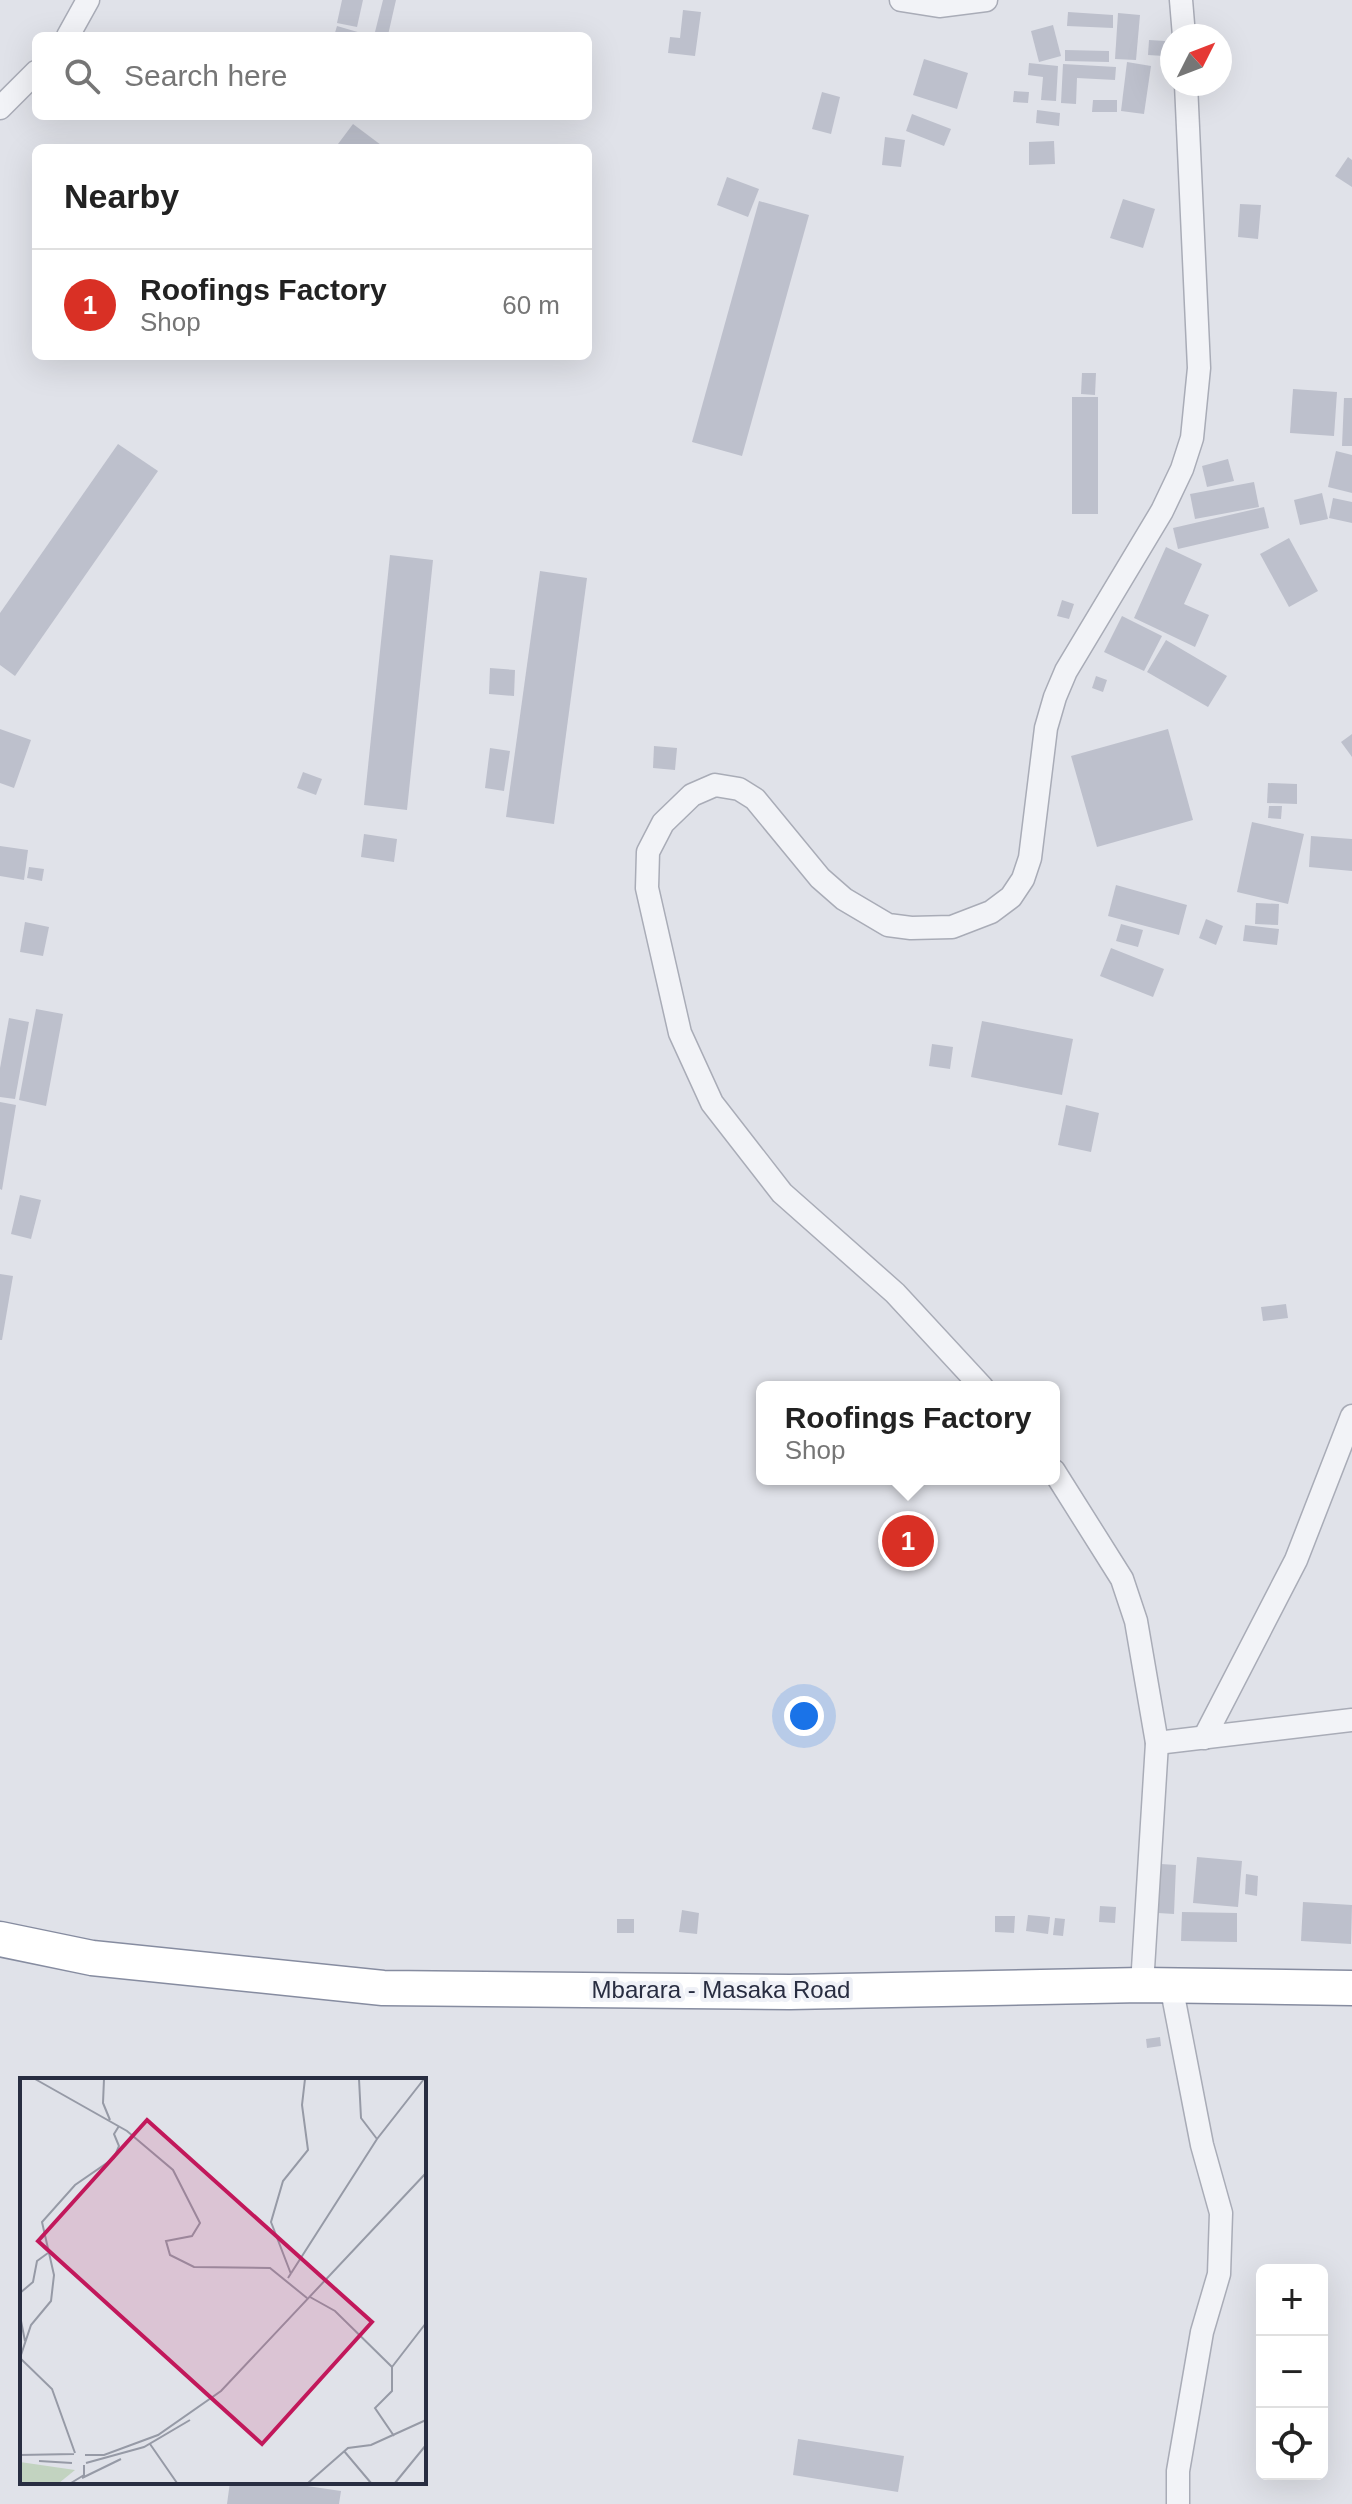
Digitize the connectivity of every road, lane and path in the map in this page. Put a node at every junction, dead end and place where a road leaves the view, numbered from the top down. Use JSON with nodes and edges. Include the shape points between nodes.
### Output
{"nodes":[{"id":1,"x":88,"y":0,"type":"edge"},
{"id":2,"x":901,"y":0,"type":"edge"},
{"id":3,"x":986,"y":0,"type":"edge"},
{"id":4,"x":1181,"y":0,"type":"edge"},
{"id":5,"x":1183,"y":24,"type":"edge"},
{"id":6,"x":70,"y":32,"type":"edge"},
{"id":7,"x":32,"y":76,"type":"edge"},
{"id":8,"x":1187,"y":96,"type":"edge"},
{"id":9,"x":0,"y":108,"type":"edge"},
{"id":10,"x":976,"y":1381,"type":"edge"},
{"id":11,"x":1352,"y":1416,"type":"edge"},
{"id":12,"x":1060,"y":1481,"type":"edge"},
{"id":13,"x":1352,"y":1720,"type":"edge"},
{"id":14,"x":1204,"y":1738,"type":"junction"},
{"id":15,"x":1157,"y":1743,"type":"junction"},
{"id":16,"x":0,"y":1939,"type":"edge"},
{"id":17,"x":92,"y":1958,"type":"junction"},
{"id":18,"x":0,"y":1959,"type":"edge"},
{"id":19,"x":1157,"y":1985,"type":"junction"},
{"id":20,"x":1352,"y":1988,"type":"edge"},
{"id":21,"x":1178,"y":2504,"type":"edge"}],
"edges":[{"from":1,"to":6,"type":"street"},
{"from":2,"to":3,"type":"street","via":[[939,6]]},
{"from":4,"to":5,"type":"street"},
{"from":7,"to":9,"type":"street"},
{"from":8,"to":10,"type":"street","via":[[1199,368],[1192,438],[1162,511],[1055,697],[1046,728],[1030,858],[1011,897],[991,912],[952,927],[888,925],[820,878],[755,799],[739,789],[715,785],[692,795],[663,823],[648,852],[647,888],[680,1033],[712,1103],[782,1193],[895,1293]]},
{"from":11,"to":14,"type":"street","via":[[1296,1560]]},
{"from":12,"to":15,"type":"street","via":[[1122,1579],[1136,1621]]},
{"from":13,"to":14,"type":"street"},
{"from":14,"to":15,"type":"street"},
{"from":15,"to":19,"type":"street"},
{"from":16,"to":17,"type":"highway","name":"Mbarara - Masaka Road"},
{"from":17,"to":18,"type":"highway","name":"Mbarara - Masaka Road"},
{"from":17,"to":19,"type":"highway","name":"Mbarara - Masaka Road","via":[[383,1988],[790,1992]]},
{"from":19,"to":20,"type":"highway","name":"Mbarara - Masaka Road"},
{"from":19,"to":21,"type":"street","via":[[1221,2213],[1219,2274],[1202,2332],[1178,2471]]}]}
